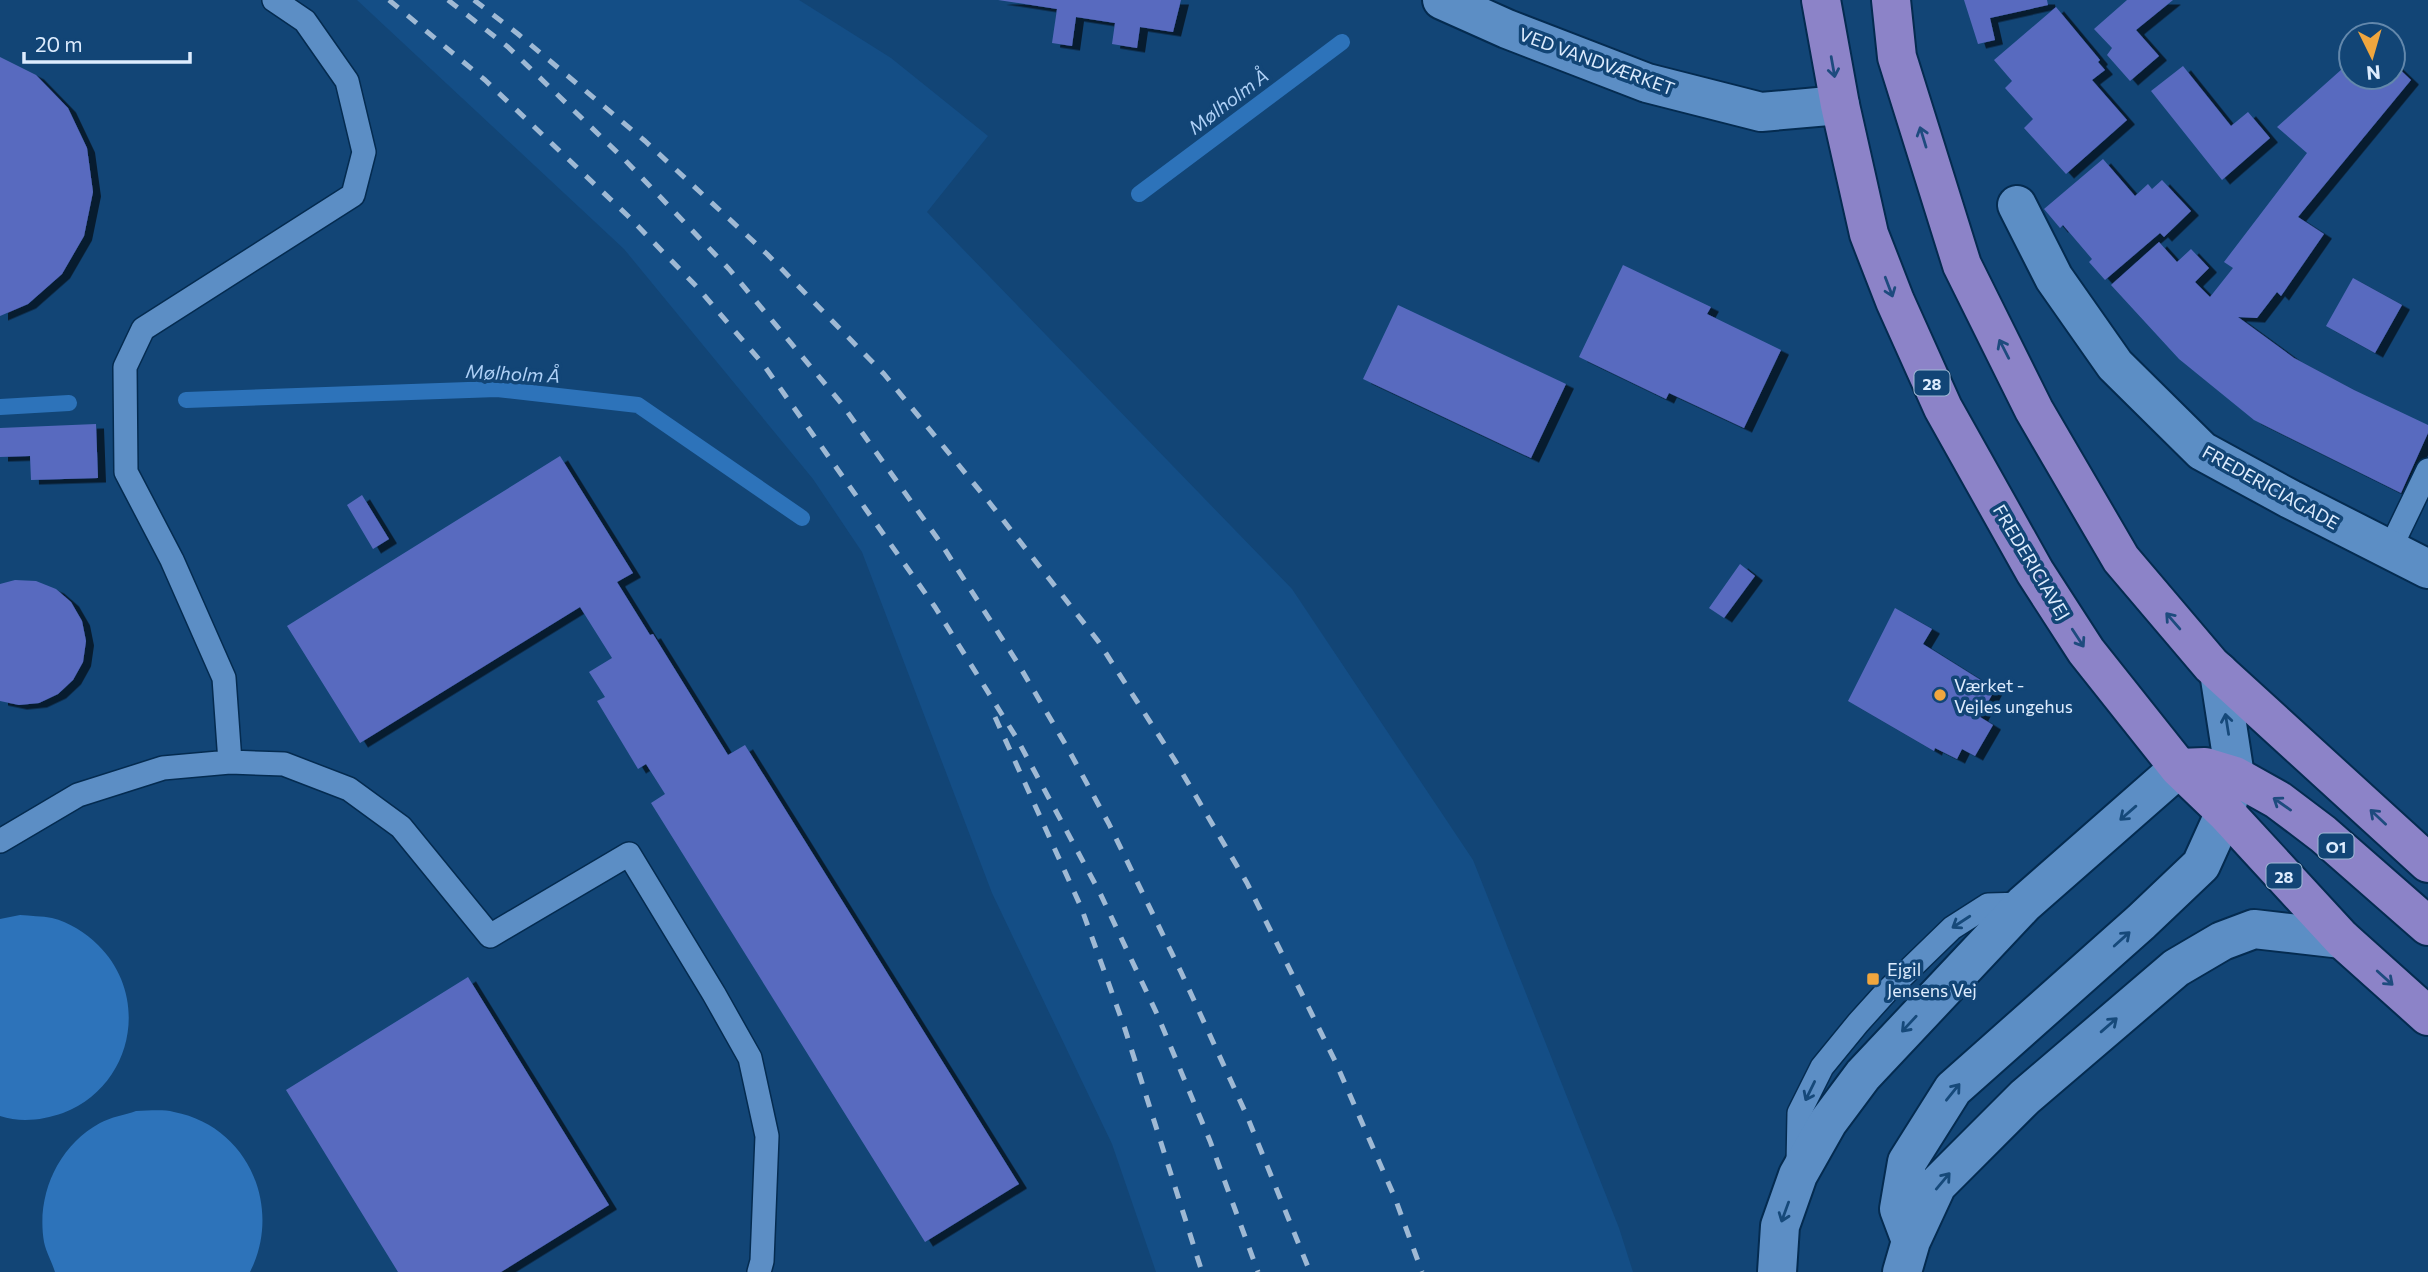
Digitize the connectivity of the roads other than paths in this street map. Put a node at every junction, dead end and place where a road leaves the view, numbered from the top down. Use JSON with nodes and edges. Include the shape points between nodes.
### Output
{"nodes":[{"id":1,"x":274,"y":0,"type":"edge"},
{"id":2,"x":1442,"y":0,"type":"edge"},
{"id":3,"x":1821,"y":0,"type":"edge"},
{"id":4,"x":1891,"y":0,"type":"edge"},
{"id":5,"x":1840,"y":105,"type":"junction"},
{"id":6,"x":2017,"y":205,"type":"dead end"},
{"id":7,"x":2428,"y":470,"type":"edge"},
{"id":8,"x":2389,"y":551,"type":"junction"},
{"id":9,"x":2428,"y":569,"type":"edge"},
{"id":10,"x":2219,"y":671,"type":"junction"},
{"id":11,"x":230,"y":762,"type":"junction"},
{"id":12,"x":2179,"y":768,"type":"junction"},
{"id":13,"x":2235,"y":776,"type":"junction"},
{"id":14,"x":2225,"y":812,"type":"junction"},
{"id":15,"x":0,"y":841,"type":"edge"},
{"id":16,"x":2428,"y":863,"type":"edge"},
{"id":17,"x":2428,"y":926,"type":"edge"},
{"id":18,"x":2342,"y":939,"type":"junction"},
{"id":19,"x":2428,"y":1016,"type":"edge"},
{"id":20,"x":1907,"y":1256,"type":"edge"},
{"id":21,"x":759,"y":1272,"type":"edge"},
{"id":22,"x":1777,"y":1272,"type":"edge"}],
"edges":[{"from":1,"to":11,"type":"lane","via":[[305,21],[347,81],[363,152],[353,195],[143,329],[125,367],[126,472],[172,560],[224,678]]},
{"from":2,"to":5,"type":"main road","name":"VED VANDVÆRKET","via":[[1660,86],[1761,112]]},
{"from":3,"to":5,"type":"main road","name":"FREDERICIAVEJ","number":"28","one_way":true},
{"from":10,"to":4,"type":"main road","one_way":true,"via":[[2121,559],[2034,410],[1962,265],[1897,57]]},
{"from":5,"to":12,"type":"main road","name":"FREDERICIAVEJ","number":"28","one_way":true,"via":[[1869,234],[1943,408],[2035,572],[2086,651]]},
{"from":6,"to":8,"type":"main road","name":"FREDERICIAGADE","via":[[2054,278],[2115,365],[2202,451]]},
{"from":7,"to":8,"type":"lane"},
{"from":8,"to":9,"type":"main road","name":"FREDERICIAGADE"},
{"from":13,"to":10,"type":"main road","one_way":true},
{"from":16,"to":10,"type":"main road","one_way":true},
{"from":11,"to":15,"type":"lane","via":[[163,768],[78,795]]},
{"from":11,"to":21,"type":"lane","via":[[284,764],[349,789],[401,827],[490,936],[629,854],[750,1058],[767,1136]]},
{"from":12,"to":13,"type":"main road","number":"O1","via":[[2205,767]]},
{"from":12,"to":14,"type":"main road","name":"FREDERICIAVEJ","number":"28"},
{"from":12,"to":22,"type":"main road","one_way":true,"via":[[2024,904],[1863,1075],[1828,1122],[1798,1175],[1780,1226]]},
{"from":13,"to":14,"type":"main road"},
{"from":17,"to":13,"type":"main road","number":"O1","one_way":true,"via":[[2323,834],[2278,800]]},
{"from":14,"to":18,"type":"main road","name":"FREDERICIAVEJ","number":"28"},
{"from":20,"to":14,"type":"main road","one_way":true,"via":[[1899,1209],[1907,1162],[1953,1089],[2201,865]]},
{"from":18,"to":19,"type":"main road","name":"FREDERICIAVEJ","number":"28","one_way":true},
{"from":20,"to":18,"type":"main road","one_way":true,"via":[[1937,1185],[2025,1097],[2176,968],[2222,941],[2254,929]]}]}
